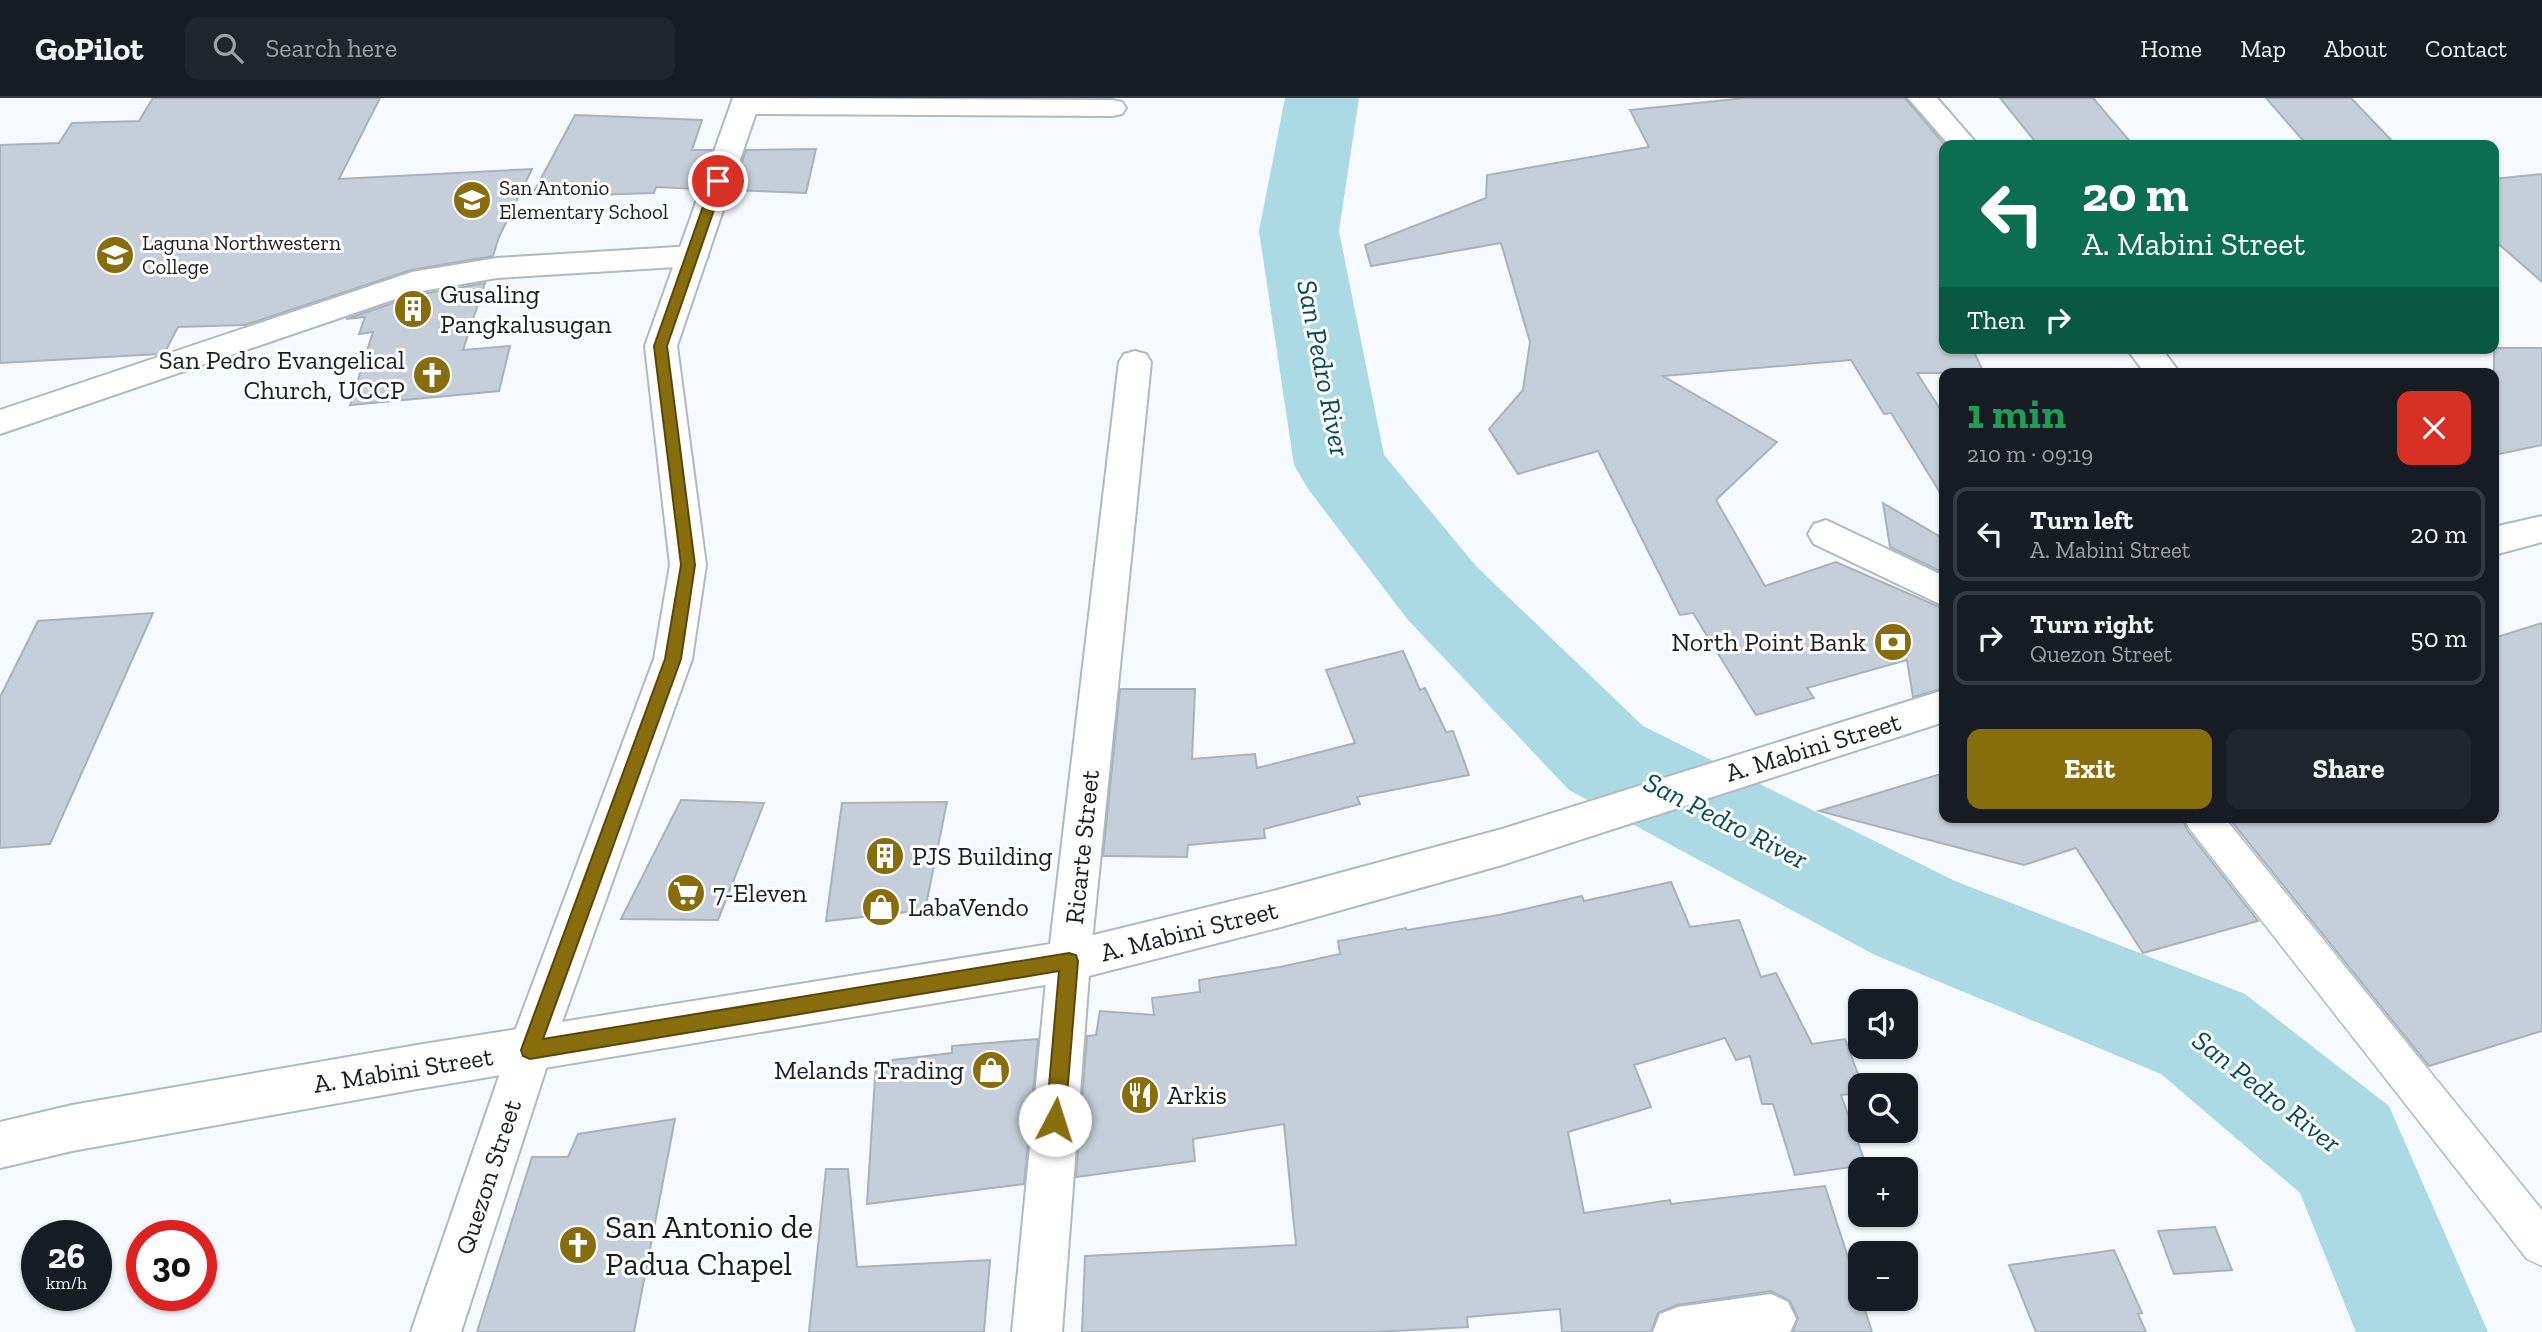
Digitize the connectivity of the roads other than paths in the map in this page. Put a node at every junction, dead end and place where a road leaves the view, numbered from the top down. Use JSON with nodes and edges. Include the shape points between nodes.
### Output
{"nodes":[{"id":1,"x":1922,"y":98,"type":"edge"},
{"id":2,"x":745,"y":102,"type":"edge"},
{"id":3,"x":1112,"y":108,"type":"dead end"},
{"id":4,"x":1960,"y":140,"type":"edge"},
{"id":5,"x":693,"y":256,"type":"junction"},
{"id":6,"x":2147,"y":354,"type":"edge"},
{"id":7,"x":1135,"y":362,"type":"dead end"},
{"id":8,"x":2160,"y":368,"type":"edge"},
{"id":9,"x":0,"y":422,"type":"edge"},
{"id":10,"x":2542,"y":529,"type":"edge"},
{"id":11,"x":1826,"y":534,"type":"dead end"},
{"id":12,"x":2499,"y":540,"type":"edge"},
{"id":13,"x":1939,"y":590,"type":"edge"},
{"id":14,"x":1939,"y":708,"type":"edge"},
{"id":15,"x":2207,"y":823,"type":"edge"},
{"id":16,"x":1069,"y":961,"type":"junction"},
{"id":17,"x":530,"y":1050,"type":"junction"},
{"id":18,"x":0,"y":1145,"type":"edge"},
{"id":19,"x":2542,"y":1244,"type":"edge"},
{"id":20,"x":1771,"y":1319,"type":"dead end"},
{"id":21,"x":436,"y":1332,"type":"edge"},
{"id":22,"x":1037,"y":1332,"type":"edge"},
{"id":23,"x":1678,"y":1332,"type":"edge"}],
"edges":[{"from":1,"to":4,"type":"street"},
{"from":2,"to":3,"type":"street"},
{"from":2,"to":5,"type":"street","name":"Quezon Street"},
{"from":5,"to":9,"type":"street","via":[[497,268],[412,282]]},
{"from":5,"to":17,"type":"street","name":"Quezon Street","via":[[661,346],[688,565],[673,659]]},
{"from":6,"to":8,"type":"street"},
{"from":7,"to":16,"type":"street","name":"Ricarte Street"},
{"from":10,"to":12,"type":"street"},
{"from":11,"to":13,"type":"street"},
{"from":14,"to":16,"type":"street","name":"A. Mabini Street","via":[[1502,848]]},
{"from":15,"to":19,"type":"lane"},
{"from":16,"to":17,"type":"street","name":"A. Mabini Street"},
{"from":16,"to":22,"type":"street","name":"Ricarte Street"},
{"from":17,"to":18,"type":"street","name":"A. Mabini Street","via":[[72,1128]]},
{"from":17,"to":21,"type":"street","name":"Quezon Street"},
{"from":20,"to":23,"type":"street"}]}
